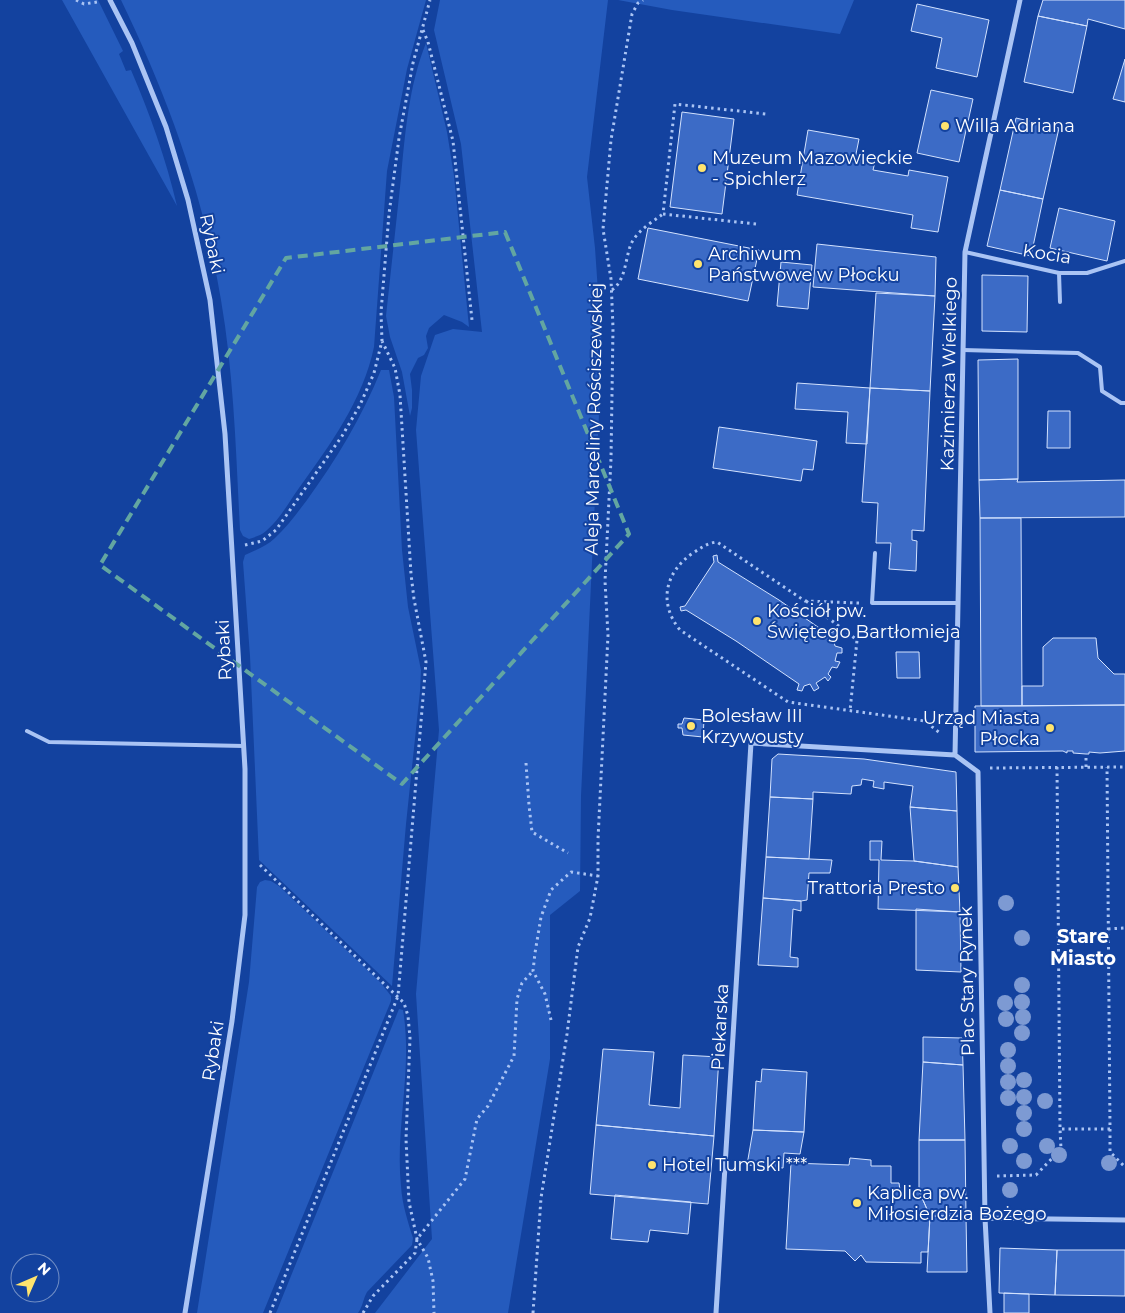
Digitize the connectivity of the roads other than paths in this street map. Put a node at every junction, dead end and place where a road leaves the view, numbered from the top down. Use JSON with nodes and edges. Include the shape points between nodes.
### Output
{"nodes":[{"id":1,"x":110,"y":0,"type":"edge"},
{"id":2,"x":1020,"y":0,"type":"edge"},
{"id":3,"x":965,"y":252,"type":"junction"},
{"id":4,"x":1125,"y":261,"type":"edge"},
{"id":5,"x":1059,"y":273,"type":"junction"},
{"id":6,"x":1060,"y":302,"type":"dead end"},
{"id":7,"x":963,"y":350,"type":"junction"},
{"id":8,"x":1125,"y":403,"type":"edge"},
{"id":9,"x":875,"y":553,"type":"dead end"},
{"id":10,"x":958,"y":603,"type":"junction"},
{"id":11,"x":27,"y":731,"type":"dead end"},
{"id":12,"x":244,"y":746,"type":"junction"},
{"id":13,"x":955,"y":755,"type":"junction"},
{"id":14,"x":985,"y":1218,"type":"junction"},
{"id":15,"x":1125,"y":1220,"type":"edge"},
{"id":16,"x":185,"y":1313,"type":"edge"},
{"id":17,"x":716,"y":1313,"type":"edge"},
{"id":18,"x":990,"y":1313,"type":"edge"}],
"edges":[{"from":1,"to":12,"type":"street","name":"Rybaki","via":[[132,43],[166,127],[188,200],[210,300],[225,434]]},
{"from":2,"to":3,"type":"street","name":"Kazimierza Wielkiego"},
{"from":3,"to":5,"type":"lane","name":"Kocia"},
{"from":3,"to":7,"type":"street","name":"Kazimierza Wielkiego"},
{"from":4,"to":5,"type":"lane","name":"Kocia","via":[[1087,273]]},
{"from":5,"to":6,"type":"lane"},
{"from":7,"to":8,"type":"lane","via":[[1078,353],[1100,368],[1102,391]]},
{"from":7,"to":10,"type":"street","name":"Kazimierza Wielkiego"},
{"from":9,"to":10,"type":"lane","via":[[872,603]]},
{"from":10,"to":13,"type":"street","name":"Kazimierza Wielkiego"},
{"from":11,"to":12,"type":"lane","via":[[49,742]]},
{"from":12,"to":16,"type":"street","name":"Rybaki","via":[[245,915],[232,1021]]},
{"from":13,"to":14,"type":"street","name":"Plac Stary Rynek","via":[[978,772]]},
{"from":13,"to":17,"type":"street","name":"Piekarska","via":[[751,743]]},
{"from":14,"to":15,"type":"street"},
{"from":14,"to":18,"type":"street","name":"Plac Stary Rynek"}]}
